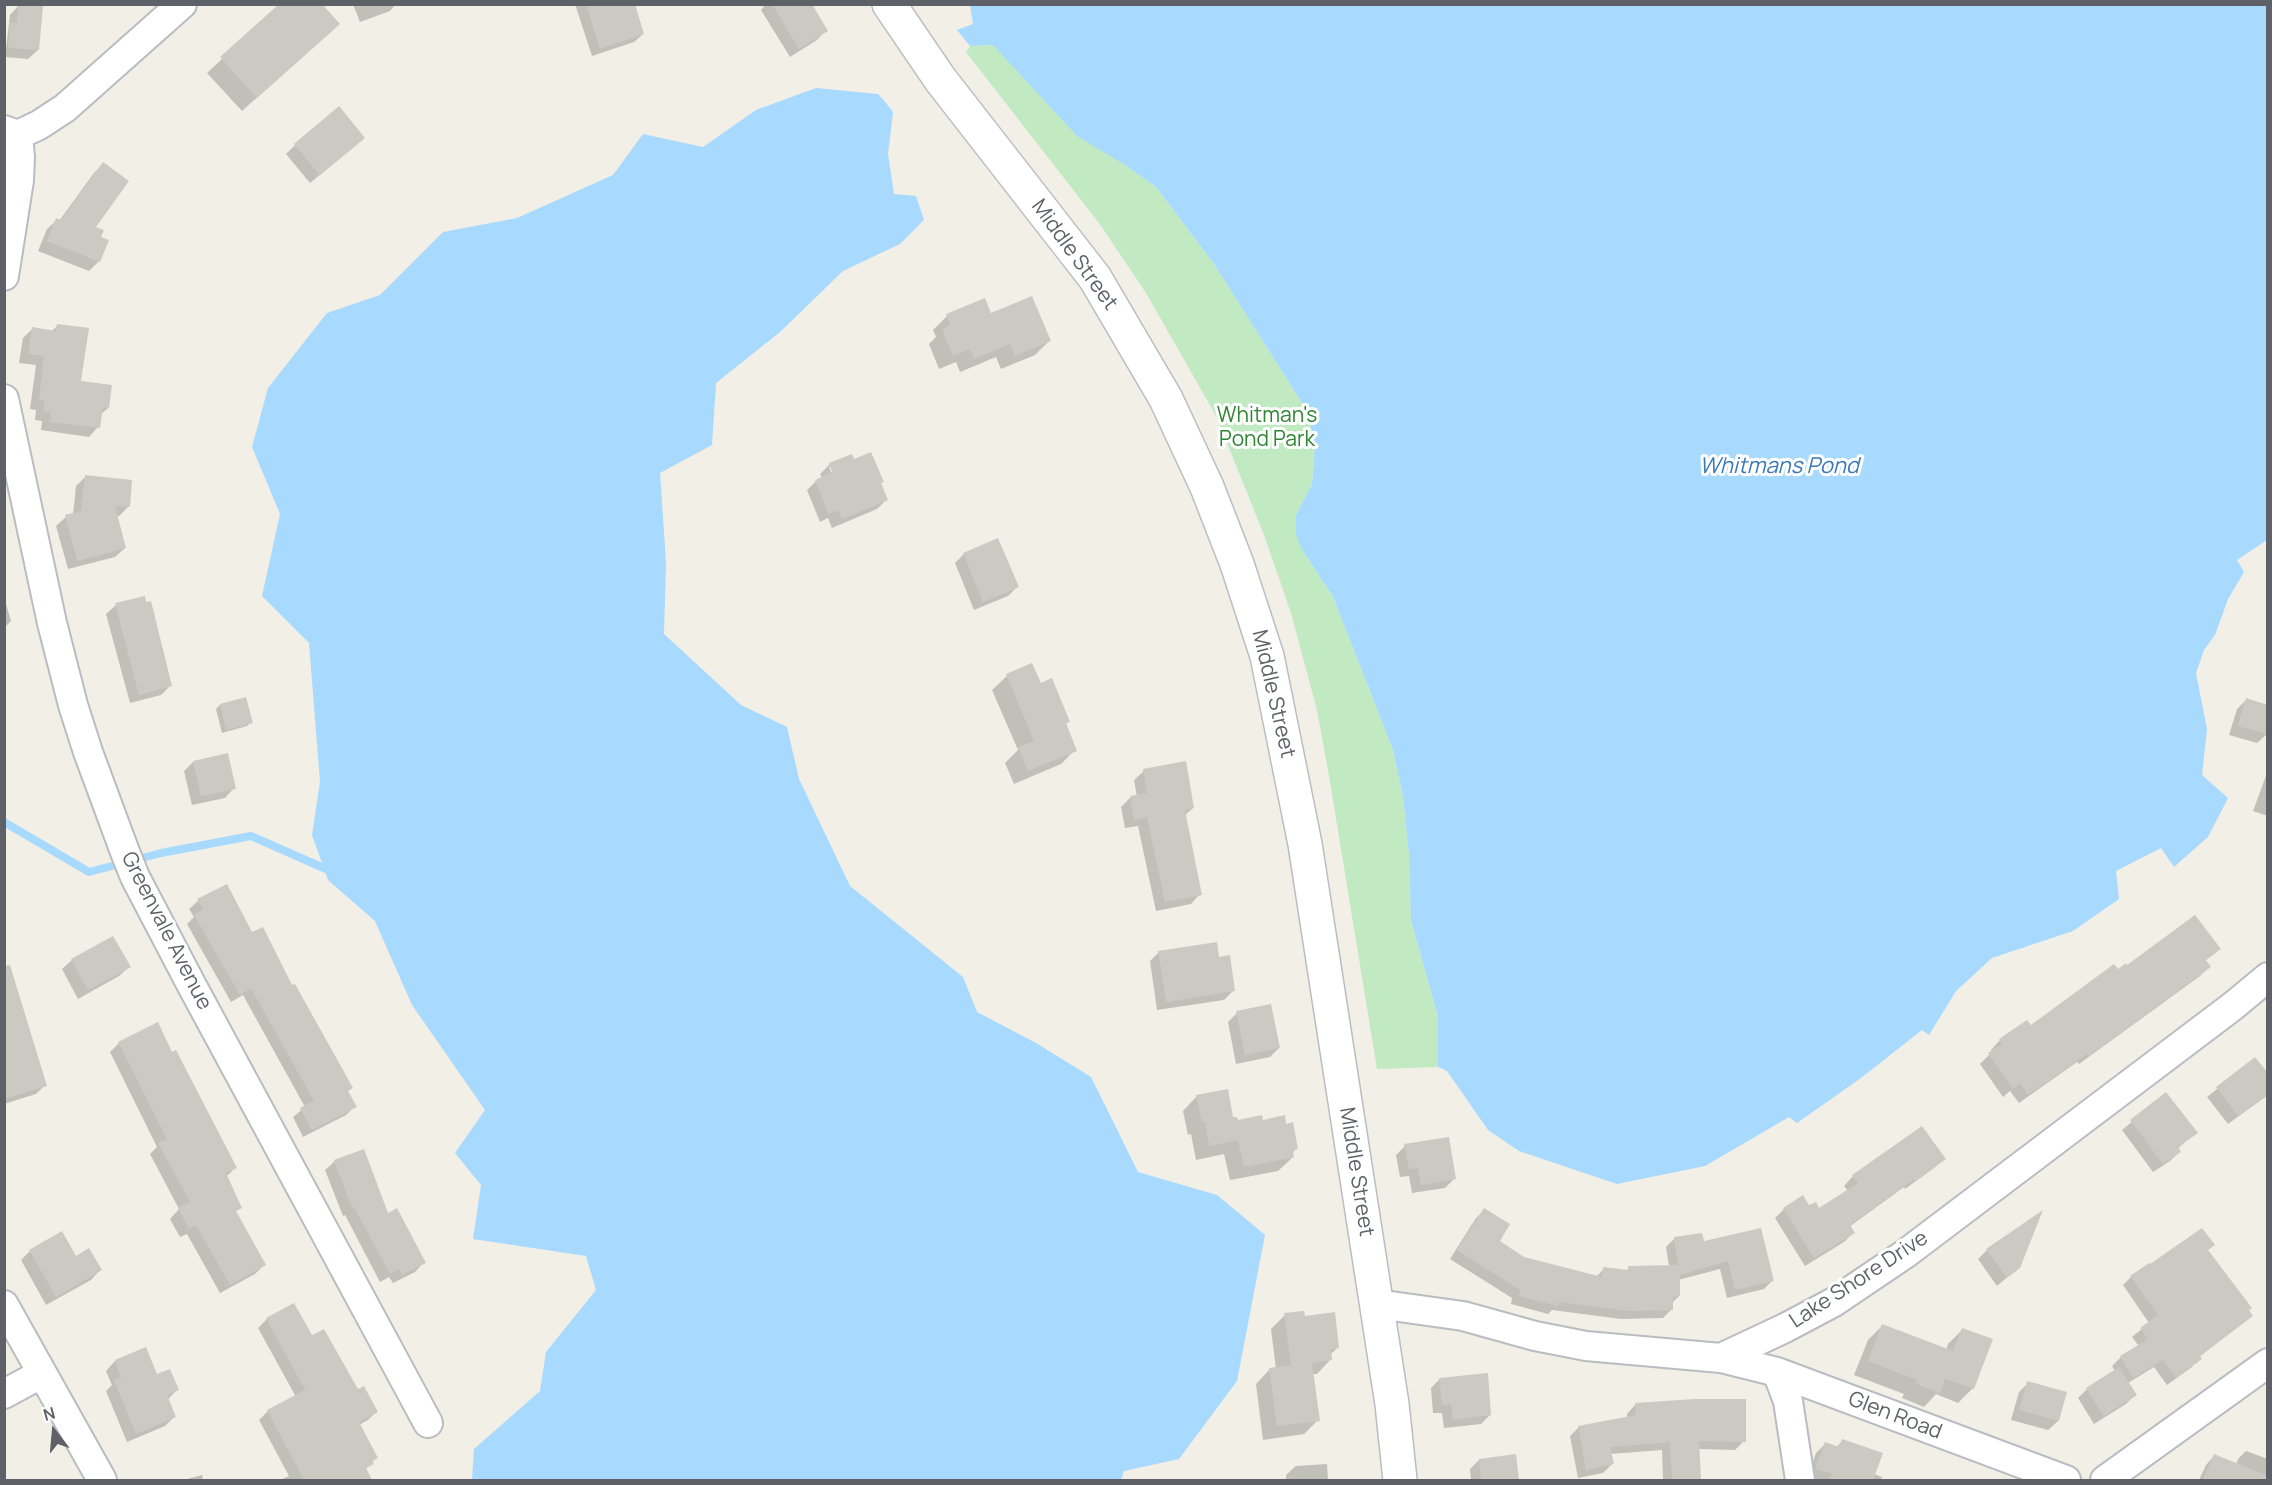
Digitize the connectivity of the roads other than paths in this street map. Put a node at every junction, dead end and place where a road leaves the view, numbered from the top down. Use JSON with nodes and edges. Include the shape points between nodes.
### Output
{"nodes":[{"id":1,"x":182,"y":4,"type":"edge"},
{"id":2,"x":889,"y":4,"type":"edge"},
{"id":3,"x":11,"y":133,"type":"edge"},
{"id":4,"x":4,"y":276,"type":"edge"},
{"id":5,"x":4,"y":399,"type":"edge"},
{"id":6,"x":2268,"y":978,"type":"edge"},
{"id":7,"x":1377,"y":1304,"type":"junction"},
{"id":8,"x":4,"y":1305,"type":"edge"},
{"id":9,"x":1721,"y":1358,"type":"junction"},
{"id":10,"x":2268,"y":1363,"type":"edge"},
{"id":11,"x":1777,"y":1372,"type":"junction"},
{"id":12,"x":41,"y":1374,"type":"junction"},
{"id":13,"x":4,"y":1394,"type":"edge"},
{"id":14,"x":428,"y":1423,"type":"dead end"},
{"id":15,"x":102,"y":1480,"type":"edge"},
{"id":16,"x":1400,"y":1480,"type":"edge"},
{"id":17,"x":1800,"y":1480,"type":"edge"},
{"id":18,"x":2066,"y":1480,"type":"edge"},
{"id":19,"x":2105,"y":1480,"type":"edge"}],
"edges":[{"from":1,"to":3,"type":"street","via":[[65,108],[39,126]]},
{"from":2,"to":7,"type":"main road","name":"Middle Street","via":[[940,79],[1095,278],[1166,399],[1237,564],[1267,656],[1295,792]]},
{"from":3,"to":4,"type":"street","via":[[19,180]]},
{"from":5,"to":14,"type":"street","name":"Greenvale Avenue","via":[[51,623],[73,705],[130,864]]},
{"from":6,"to":9,"type":"street","name":"Lake Shore Drive","via":[[1905,1254],[1834,1302]]},
{"from":7,"to":9,"type":"street","via":[[1463,1316],[1586,1346]]},
{"from":7,"to":16,"type":"main road","name":"Middle Street"},
{"from":8,"to":12,"type":"street"},
{"from":9,"to":11,"type":"street","name":"Glen Road"},
{"from":10,"to":19,"type":"street"},
{"from":11,"to":17,"type":"street","via":[[1788,1401]]},
{"from":11,"to":18,"type":"street","name":"Glen Road"},
{"from":12,"to":13,"type":"street"},
{"from":12,"to":15,"type":"street"}]}
